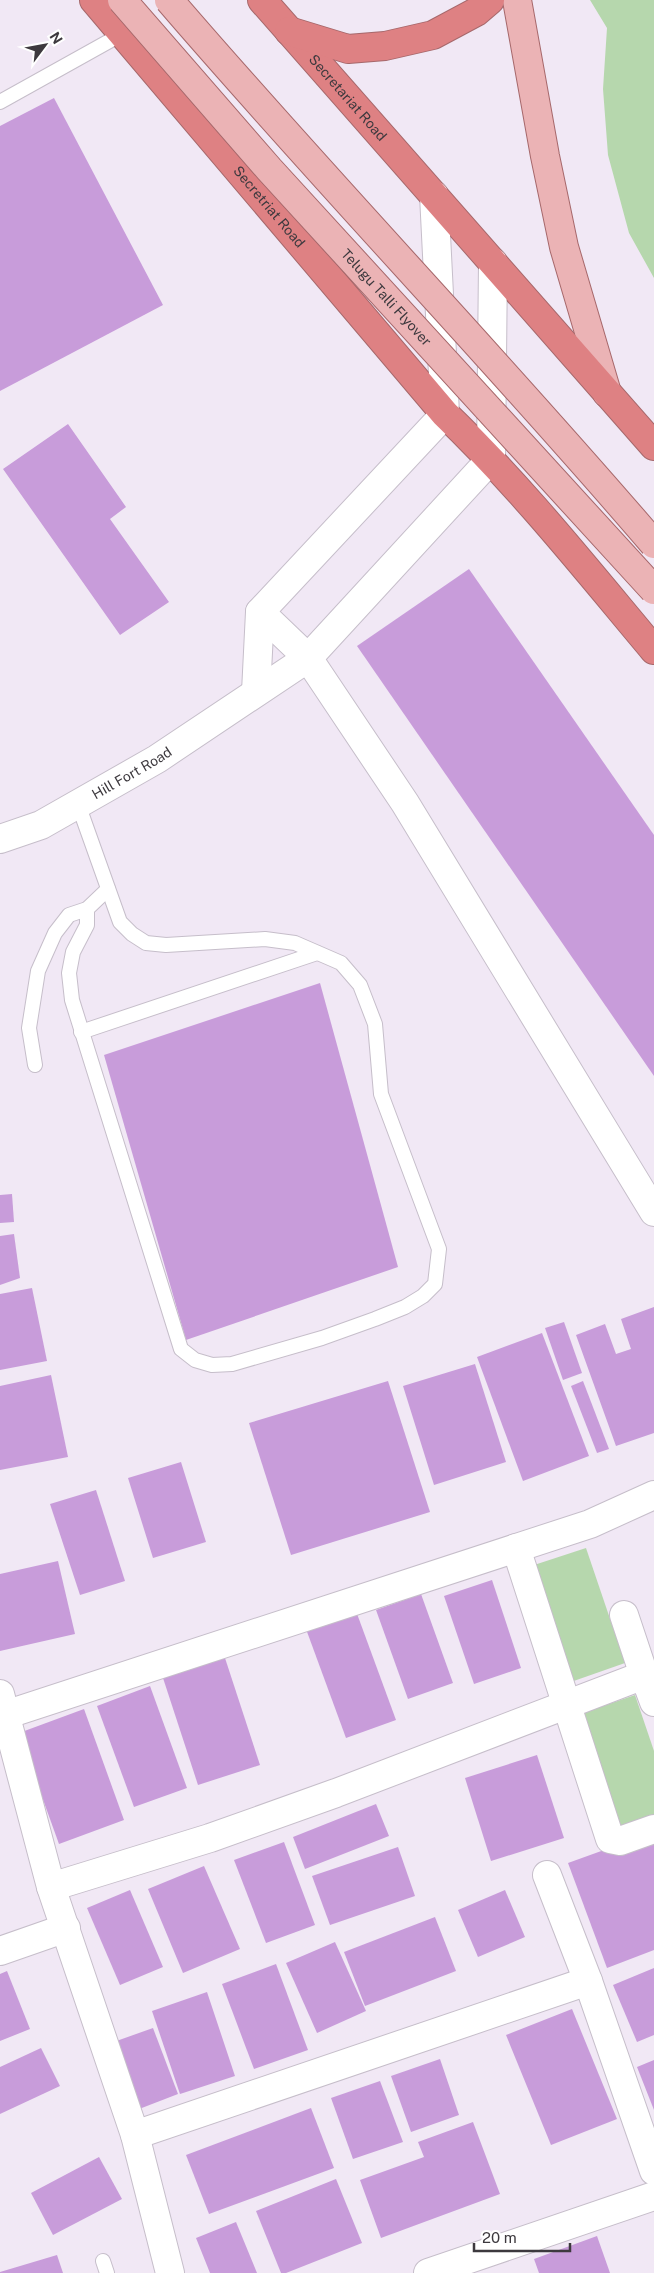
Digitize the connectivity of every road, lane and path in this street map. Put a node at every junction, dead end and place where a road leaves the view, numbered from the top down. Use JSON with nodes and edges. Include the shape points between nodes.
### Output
{"nodes":[{"id":1,"x":94,"y":0,"type":"edge"},
{"id":2,"x":122,"y":0,"type":"edge"},
{"id":3,"x":169,"y":0,"type":"edge"},
{"id":4,"x":262,"y":0,"type":"edge"},
{"id":5,"x":490,"y":0,"type":"edge"},
{"id":6,"x":517,"y":0,"type":"edge"},
{"id":7,"x":289,"y":32,"type":"junction"},
{"id":8,"x":122,"y":34,"type":"junction"},
{"id":9,"x":0,"y":102,"type":"edge"},
{"id":10,"x":434,"y":195,"type":"junction"},
{"id":11,"x":492,"y":262,"type":"junction"},
{"id":12,"x":607,"y":393,"type":"junction"},
{"id":13,"x":445,"y":414,"type":"junction"},
{"id":14,"x":654,"y":446,"type":"edge"},
{"id":15,"x":491,"y":459,"type":"junction"},
{"id":16,"x":654,"y":544,"type":"edge"},
{"id":17,"x":654,"y":590,"type":"edge"},
{"id":18,"x":260,"y":612,"type":"junction"},
{"id":19,"x":654,"y":650,"type":"edge"},
{"id":20,"x":308,"y":658,"type":"junction"},
{"id":21,"x":256,"y":692,"type":"junction"},
{"id":22,"x":78,"y":804,"type":"junction"},
{"id":23,"x":0,"y":840,"type":"edge"},
{"id":24,"x":108,"y":889,"type":"junction"},
{"id":25,"x":87,"y":908,"type":"junction"},
{"id":26,"x":318,"y":953,"type":"junction"},
{"id":27,"x":81,"y":1032,"type":"junction"},
{"id":28,"x":35,"y":1065,"type":"dead end"},
{"id":29,"x":654,"y":1212,"type":"edge"},
{"id":30,"x":654,"y":1495,"type":"edge"},
{"id":31,"x":516,"y":1548,"type":"junction"},
{"id":32,"x":624,"y":1615,"type":"dead end"},
{"id":33,"x":644,"y":1675,"type":"junction"},
{"id":34,"x":654,"y":1702,"type":"edge"},
{"id":35,"x":565,"y":1704,"type":"junction"},
{"id":36,"x":2,"y":1705,"type":"edge"},
{"id":37,"x":654,"y":1829,"type":"edge"},
{"id":38,"x":547,"y":1875,"type":"dead end"},
{"id":39,"x":51,"y":1887,"type":"junction"},
{"id":40,"x":66,"y":1928,"type":"junction"},
{"id":41,"x":0,"y":1951,"type":"edge"},
{"id":42,"x":588,"y":1981,"type":"junction"},
{"id":43,"x":135,"y":2135,"type":"junction"},
{"id":44,"x":654,"y":2171,"type":"edge"},
{"id":45,"x":654,"y":2196,"type":"edge"},
{"id":46,"x":170,"y":2273,"type":"edge"},
{"id":47,"x":428,"y":2273,"type":"edge"}],
"edges":[{"from":1,"to":8,"type":"highway","name":"Secretriat Road"},
{"from":2,"to":17,"type":"main road","name":"Telugu Talli Flyover","bridge":true,"via":[[276,176]]},
{"from":3,"to":16,"type":"main road","bridge":true,"via":[[268,116],[461,326]]},
{"from":4,"to":7,"type":"highway","name":"Secretariat Road"},
{"from":5,"to":7,"type":"highway","via":[[476,12],[433,35],[385,46],[348,48]]},
{"from":6,"to":12,"type":"main road","via":[[544,156],[564,247]]},
{"from":7,"to":10,"type":"highway","name":"Secretariat Road"},
{"from":8,"to":9,"type":"lane"},
{"from":8,"to":13,"type":"highway","name":"Secretriat Road"},
{"from":10,"to":11,"type":"highway","name":"Secretariat Road"},
{"from":10,"to":13,"type":"street"},
{"from":11,"to":12,"type":"highway","name":"Secretariat Road"},
{"from":11,"to":15,"type":"street"},
{"from":12,"to":14,"type":"highway","name":"Secretariat Road"},
{"from":13,"to":15,"type":"highway","name":"Secretriat Road"},
{"from":13,"to":18,"type":"street"},
{"from":15,"to":19,"type":"highway","name":"Secretriat Road"},
{"from":15,"to":20,"type":"street","name":"Hill Fort Road"},
{"from":18,"to":20,"type":"street"},
{"from":18,"to":21,"type":"street"},
{"from":20,"to":21,"type":"street","name":"Hill Fort Road"},
{"from":20,"to":29,"type":"street","via":[[404,803]]},
{"from":21,"to":22,"type":"street","name":"Hill Fort Road","via":[[157,759]]},
{"from":22,"to":23,"type":"street","name":"Hill Fort Road","via":[[42,824]]},
{"from":22,"to":24,"type":"lane"},
{"from":24,"to":25,"type":"lane"},
{"from":24,"to":26,"type":"lane","via":[[120,922],[146,943],[166,945],[265,939],[295,943]]},
{"from":25,"to":27,"type":"lane","via":[[87,925],[73,952],[69,973]]},
{"from":25,"to":28,"type":"lane","via":[[70,915],[55,932],[38,971],[29,1028]]},
{"from":26,"to":27,"type":"lane"},
{"from":26,"to":27,"type":"lane","via":[[341,962],[360,985],[375,1024],[381,1094],[439,1249],[435,1284],[423,1296],[405,1307],[322,1338],[232,1364],[212,1365],[195,1360],[181,1349]]},
{"from":30,"to":31,"type":"street","via":[[590,1524]]},
{"from":31,"to":35,"type":"street"},
{"from":31,"to":36,"type":"street"},
{"from":32,"to":33,"type":"street"},
{"from":33,"to":34,"type":"street"},
{"from":33,"to":35,"type":"street"},
{"from":35,"to":37,"type":"street","via":[[610,1839],[620,1840]]},
{"from":35,"to":39,"type":"street","via":[[210,1838]]},
{"from":36,"to":39,"type":"street"},
{"from":38,"to":42,"type":"street"},
{"from":39,"to":40,"type":"street"},
{"from":40,"to":41,"type":"street"},
{"from":40,"to":43,"type":"street"},
{"from":42,"to":43,"type":"street"},
{"from":42,"to":44,"type":"street"},
{"from":43,"to":46,"type":"street"},
{"from":45,"to":47,"type":"street"}]}
